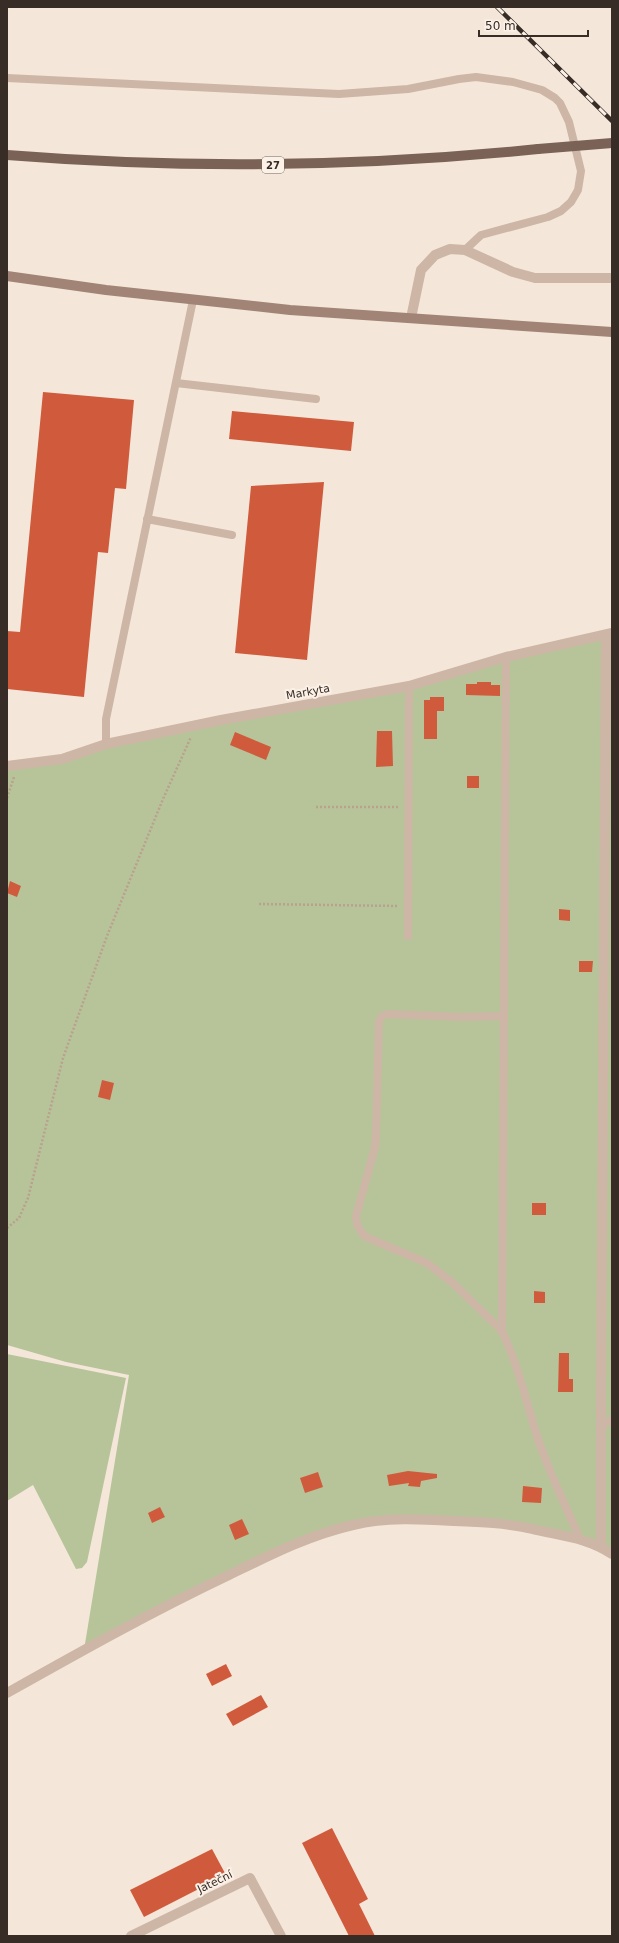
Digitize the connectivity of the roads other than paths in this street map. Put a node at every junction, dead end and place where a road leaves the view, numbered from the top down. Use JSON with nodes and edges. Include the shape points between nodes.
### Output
{"nodes":[{"id":1,"x":7,"y":78,"type":"edge"},
{"id":2,"x":612,"y":143,"type":"edge"},
{"id":3,"x":7,"y":155,"type":"edge"},
{"id":4,"x":465,"y":250,"type":"junction"},
{"id":5,"x":7,"y":276,"type":"edge"},
{"id":6,"x":612,"y":278,"type":"edge"},
{"id":7,"x":193,"y":300,"type":"junction"},
{"id":8,"x":411,"y":318,"type":"junction"},
{"id":9,"x":612,"y":332,"type":"edge"},
{"id":10,"x":176,"y":383,"type":"junction"},
{"id":11,"x":316,"y":399,"type":"dead end"},
{"id":12,"x":147,"y":519,"type":"junction"},
{"id":13,"x":232,"y":536,"type":"dead end"},
{"id":14,"x":609,"y":634,"type":"edge"},
{"id":15,"x":506,"y":657,"type":"junction"},
{"id":16,"x":409,"y":686,"type":"junction"},
{"id":17,"x":106,"y":744,"type":"junction"},
{"id":18,"x":7,"y":766,"type":"edge"},
{"id":19,"x":408,"y":936,"type":"dead end"},
{"id":20,"x":504,"y":1016,"type":"junction"},
{"id":21,"x":502,"y":1331,"type":"junction"},
{"id":22,"x":612,"y":1420,"type":"edge"},
{"id":23,"x":601,"y":1425,"type":"junction"},
{"id":24,"x":578,"y":1537,"type":"junction"},
{"id":25,"x":601,"y":1547,"type":"junction"},
{"id":26,"x":612,"y":1554,"type":"edge"},
{"id":27,"x":7,"y":1693,"type":"edge"},
{"id":28,"x":131,"y":1936,"type":"edge"},
{"id":29,"x":281,"y":1936,"type":"edge"}],
"edges":[{"from":1,"to":4,"type":"lane","via":[[339,94],[408,89],[476,77],[513,82],[542,90],[556,98],[569,122],[580,171],[578,190],[571,202],[561,211],[548,217],[481,235]]},
{"from":2,"to":3,"type":"main road","number":"27","bridge":true,"via":[[453,158],[285,165],[144,163]]},
{"from":4,"to":6,"type":"street","via":[[513,272],[535,278]]},
{"from":4,"to":8,"type":"street","via":[[442,251],[424,266],[418,280]]},
{"from":5,"to":7,"type":"main road"},
{"from":7,"to":8,"type":"main road"},
{"from":7,"to":10,"type":"lane"},
{"from":8,"to":9,"type":"main road"},
{"from":10,"to":11,"type":"lane"},
{"from":10,"to":12,"type":"lane"},
{"from":12,"to":13,"type":"lane"},
{"from":12,"to":17,"type":"lane","via":[[106,719]]},
{"from":14,"to":15,"type":"street","name":"Markyta"},
{"from":14,"to":23,"type":"street"},
{"from":15,"to":16,"type":"street","name":"Markyta"},
{"from":15,"to":20,"type":"lane"},
{"from":16,"to":17,"type":"street","name":"Markyta"},
{"from":16,"to":19,"type":"lane"},
{"from":17,"to":18,"type":"street","name":"Markyta","via":[[62,759]]},
{"from":20,"to":21,"type":"lane"},
{"from":20,"to":21,"type":"lane","via":[[382,1016],[377,1028],[376,1134],[356,1220],[360,1232],[366,1237],[427,1263],[448,1279]]},
{"from":21,"to":24,"type":"lane","via":[[519,1372],[535,1430]]},
{"from":22,"to":23,"type":"lane"},
{"from":23,"to":25,"type":"street"},
{"from":24,"to":25,"type":"street"},
{"from":24,"to":27,"type":"street","via":[[566,1537],[509,1524],[410,1518],[355,1525],[319,1534],[189,1594]]},
{"from":25,"to":26,"type":"street"},
{"from":28,"to":29,"type":"street","name":"Jateční","via":[[250,1878]]}]}
